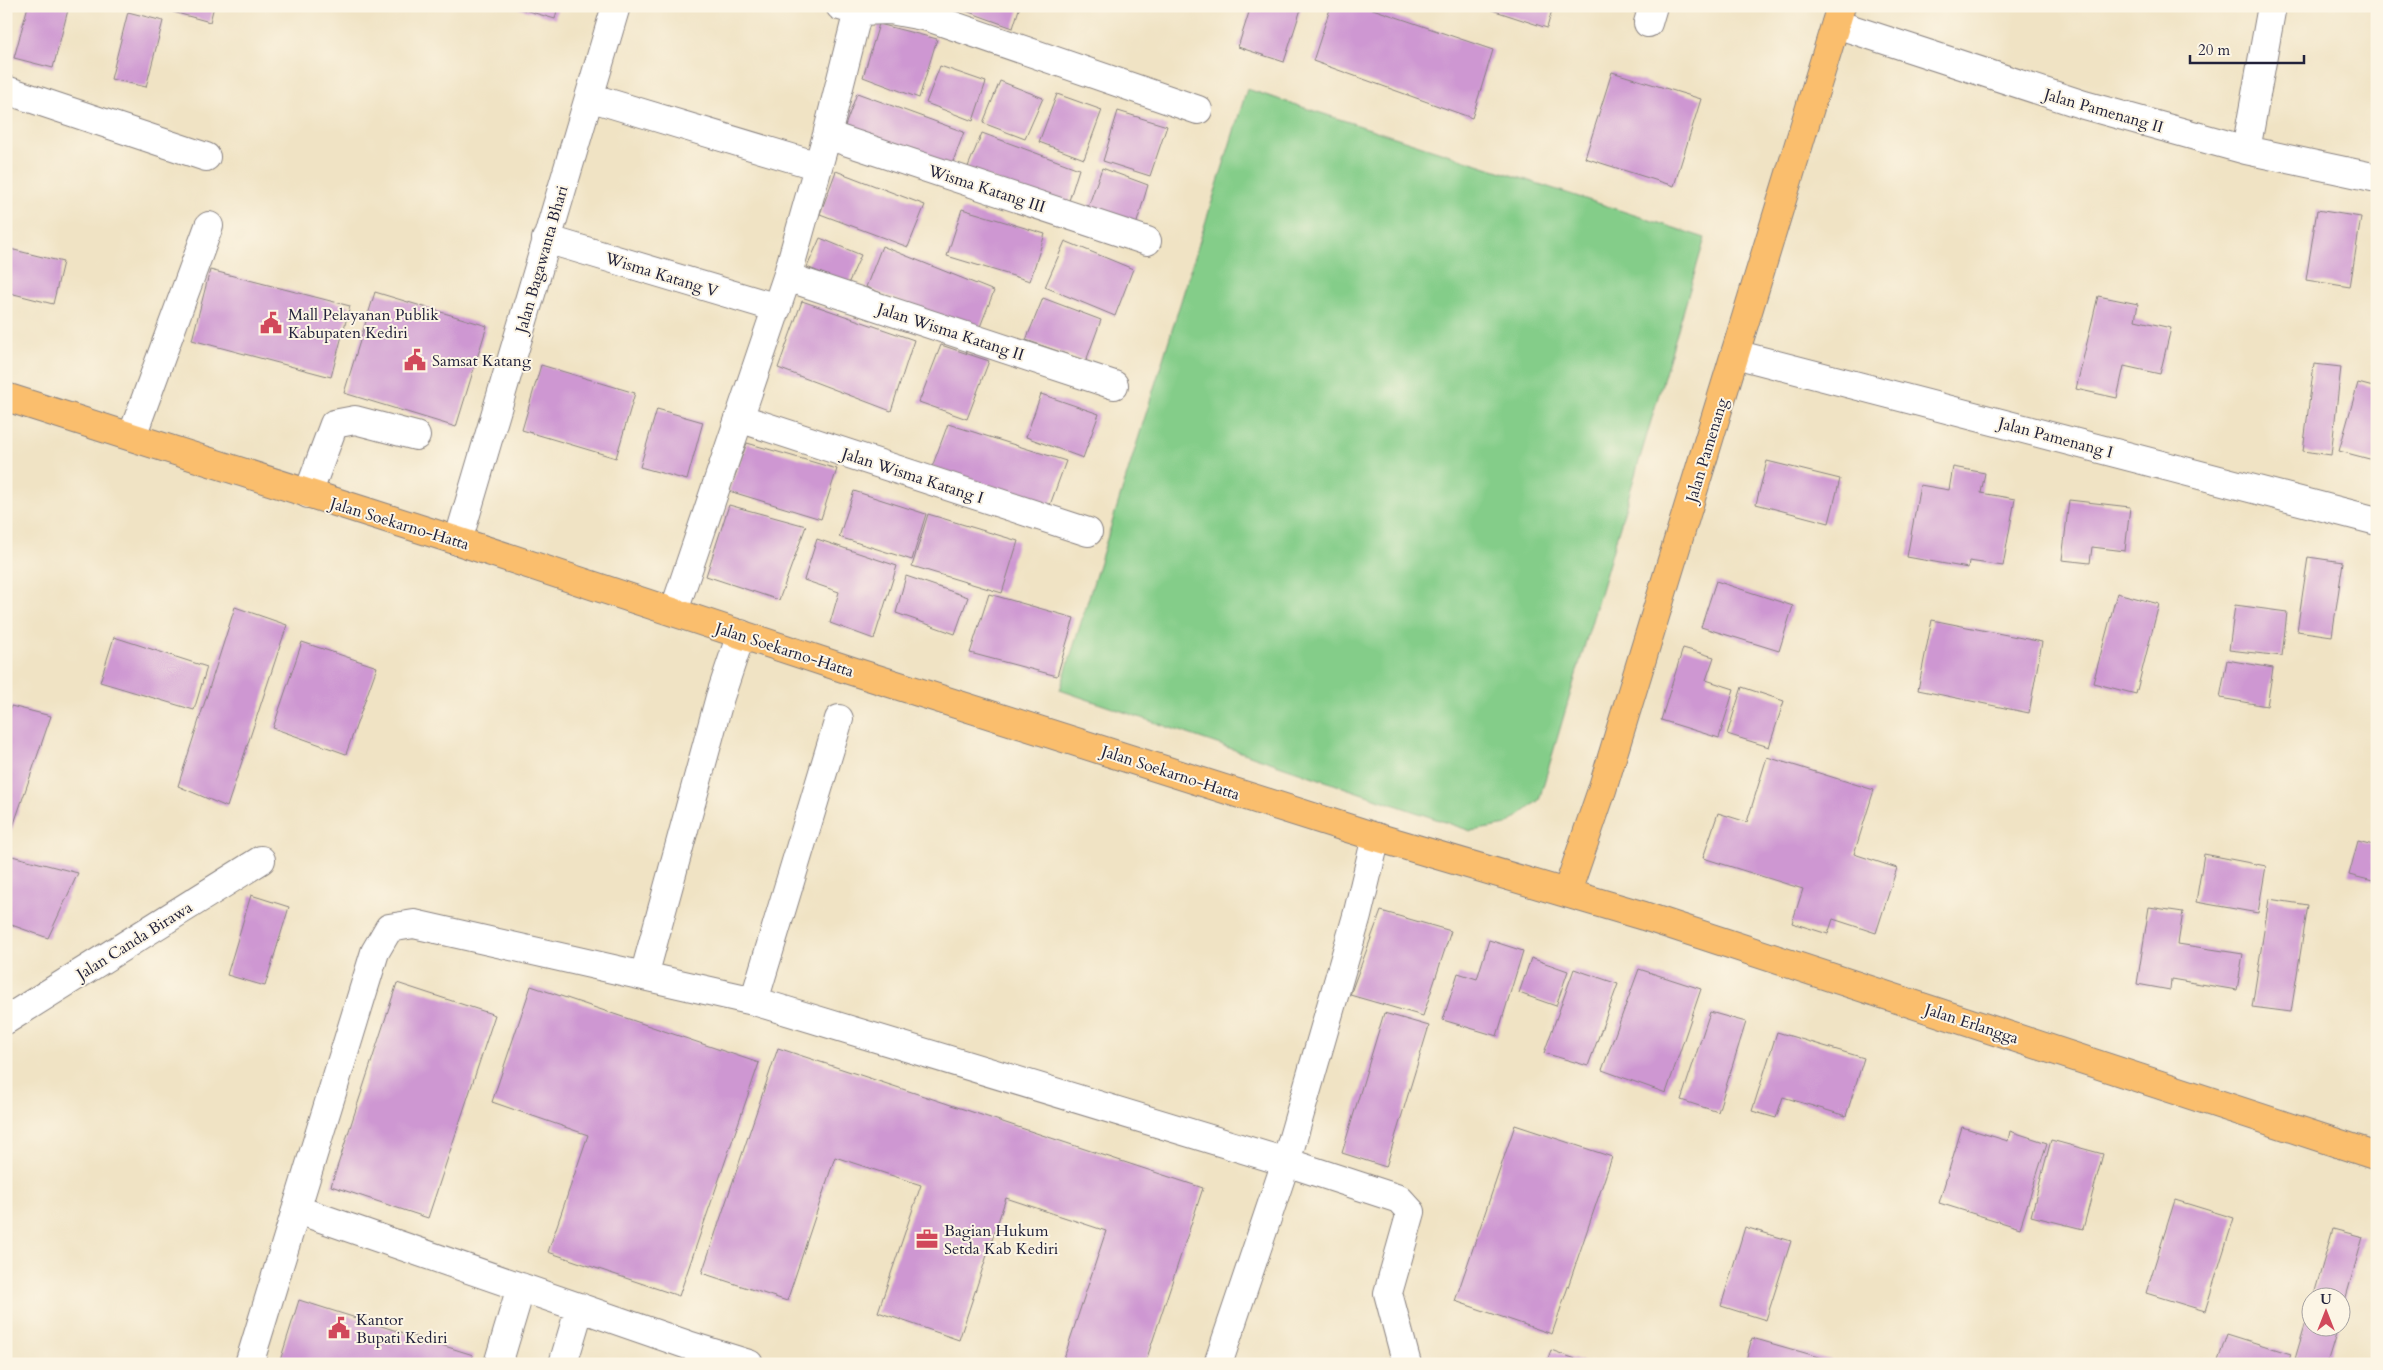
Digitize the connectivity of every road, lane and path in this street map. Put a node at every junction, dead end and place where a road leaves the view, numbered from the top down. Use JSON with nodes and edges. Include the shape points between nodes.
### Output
{"nodes":[{"id":1,"x":616,"y":6,"type":"edge"},
{"id":2,"x":2272,"y":6,"type":"edge"},
{"id":3,"x":849,"y":9,"type":"edge"},
{"id":4,"x":1839,"y":15,"type":"edge"},
{"id":5,"x":6,"y":90,"type":"edge"},
{"id":6,"x":589,"y":97,"type":"junction"},
{"id":7,"x":1198,"y":110,"type":"dead end"},
{"id":8,"x":827,"y":135,"type":"junction"},
{"id":9,"x":2246,"y":150,"type":"junction"},
{"id":10,"x":206,"y":158,"type":"dead end"},
{"id":11,"x":818,"y":166,"type":"junction"},
{"id":12,"x":2377,"y":178,"type":"edge"},
{"id":13,"x":209,"y":226,"type":"dead end"},
{"id":14,"x":546,"y":240,"type":"junction"},
{"id":15,"x":1147,"y":241,"type":"dead end"},
{"id":16,"x":787,"y":277,"type":"junction"},
{"id":17,"x":777,"y":308,"type":"junction"},
{"id":18,"x":1735,"y":354,"type":"junction"},
{"id":19,"x":1114,"y":385,"type":"dead end"},
{"id":20,"x":6,"y":397,"type":"edge"},
{"id":21,"x":739,"y":418,"type":"junction"},
{"id":22,"x":132,"y":436,"type":"junction"},
{"id":23,"x":416,"y":436,"type":"dead end"},
{"id":24,"x":308,"y":494,"type":"junction"},
{"id":25,"x":2377,"y":521,"type":"edge"},
{"id":26,"x":1088,"y":532,"type":"dead end"},
{"id":27,"x":458,"y":541,"type":"junction"},
{"id":28,"x":674,"y":611,"type":"junction"},
{"id":29,"x":741,"y":634,"type":"junction"},
{"id":30,"x":839,"y":719,"type":"dead end"},
{"id":31,"x":1376,"y":837,"type":"junction"},
{"id":32,"x":262,"y":860,"type":"dead end"},
{"id":33,"x":1567,"y":892,"type":"junction"},
{"id":34,"x":644,"y":976,"type":"junction"},
{"id":35,"x":754,"y":1002,"type":"junction"},
{"id":36,"x":6,"y":1020,"type":"edge"},
{"id":37,"x":2377,"y":1156,"type":"edge"},
{"id":38,"x":1286,"y":1162,"type":"junction"},
{"id":39,"x":298,"y":1210,"type":"junction"},
{"id":40,"x":521,"y":1287,"type":"junction"},
{"id":41,"x":580,"y":1307,"type":"junction"},
{"id":42,"x":249,"y":1364,"type":"edge"},
{"id":43,"x":498,"y":1364,"type":"edge"},
{"id":44,"x":563,"y":1364,"type":"edge"},
{"id":45,"x":749,"y":1364,"type":"edge"},
{"id":46,"x":1218,"y":1364,"type":"edge"},
{"id":47,"x":1407,"y":1364,"type":"edge"}],
"edges":[{"from":1,"to":6,"type":"street","name":"Jalan Bagawanta Bhari"},
{"from":2,"to":9,"type":"street"},
{"from":3,"to":7,"type":"street","via":[[890,10],[928,17]]},
{"from":3,"to":8,"type":"street"},
{"from":4,"to":9,"type":"street","name":"Jalan Pamenang II","via":[[2084,105]]},
{"from":4,"to":18,"type":"main road","name":"Jalan Pamenang"},
{"from":5,"to":10,"type":"street"},
{"from":6,"to":11,"type":"street"},
{"from":6,"to":14,"type":"street","name":"Jalan Bagawanta Bhari"},
{"from":8,"to":11,"type":"street"},
{"from":8,"to":15,"type":"street","name":"Wisma Katang III"},
{"from":9,"to":12,"type":"street","name":"Jalan Pamenang II"},
{"from":11,"to":16,"type":"street"},
{"from":13,"to":22,"type":"street"},
{"from":14,"to":17,"type":"street","name":"Wisma Katang V"},
{"from":14,"to":27,"type":"street","name":"Jalan Bagawanta Bhari"},
{"from":16,"to":17,"type":"street"},
{"from":16,"to":19,"type":"street","name":"Jalan Wisma Katang II"},
{"from":17,"to":21,"type":"street"},
{"from":18,"to":25,"type":"street","name":"Jalan Pamenang I"},
{"from":18,"to":33,"type":"main road","name":"Jalan Pamenang","via":[[1602,790]]},
{"from":20,"to":22,"type":"main road","name":"Jalan Soekarno-Hatta"},
{"from":21,"to":26,"type":"street","name":"Jalan Wisma Katang I"},
{"from":21,"to":28,"type":"street"},
{"from":22,"to":24,"type":"main road","name":"Jalan Soekarno-Hatta"},
{"from":23,"to":24,"type":"street","via":[[354,420],[334,424]]},
{"from":24,"to":27,"type":"main road","name":"Jalan Soekarno-Hatta"},
{"from":27,"to":28,"type":"main road","name":"Jalan Soekarno-Hatta"},
{"from":28,"to":29,"type":"main road","name":"Jalan Soekarno-Hatta"},
{"from":29,"to":31,"type":"main road","name":"Jalan Soekarno-Hatta"},
{"from":29,"to":34,"type":"street","via":[[720,697]]},
{"from":30,"to":35,"type":"street"},
{"from":31,"to":33,"type":"main road","name":"Jalan Soekarno-Hatta"},
{"from":31,"to":38,"type":"street","via":[[1357,916]]},
{"from":32,"to":36,"type":"street","name":"Jalan Canda Birawa"},
{"from":33,"to":37,"type":"main road","name":"Jalan Erlangga"},
{"from":34,"to":35,"type":"street"},
{"from":34,"to":39,"type":"street","via":[[414,924],[388,928],[375,952]]},
{"from":35,"to":38,"type":"street"},
{"from":38,"to":46,"type":"street"},
{"from":38,"to":47,"type":"street","via":[[1400,1199],[1411,1212],[1388,1293]]},
{"from":39,"to":40,"type":"street"},
{"from":39,"to":42,"type":"street"},
{"from":40,"to":41,"type":"street"},
{"from":40,"to":43,"type":"street"},
{"from":41,"to":44,"type":"street"},
{"from":41,"to":45,"type":"street"}]}
